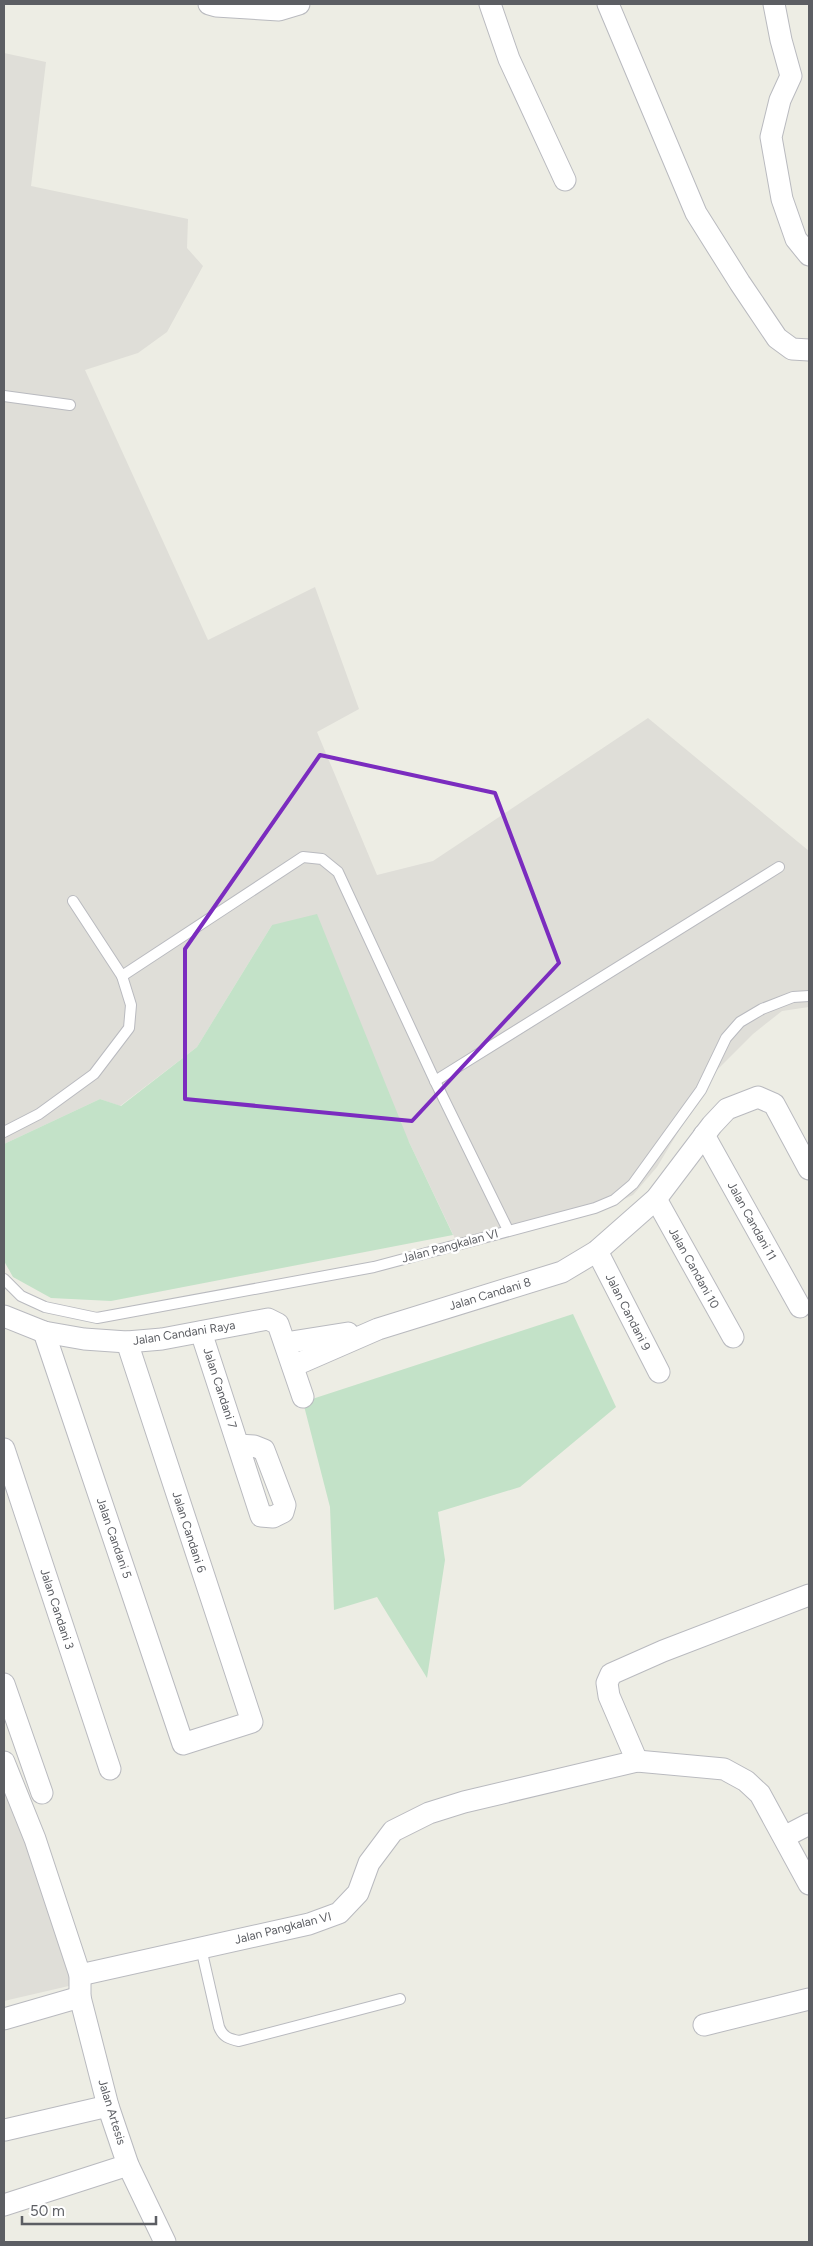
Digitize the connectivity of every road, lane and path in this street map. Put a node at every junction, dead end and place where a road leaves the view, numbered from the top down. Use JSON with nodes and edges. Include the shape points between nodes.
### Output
{"nodes":[{"id":1,"x":209,"y":4,"type":"edge"},
{"id":2,"x":299,"y":4,"type":"edge"},
{"id":3,"x":490,"y":4,"type":"edge"},
{"id":4,"x":608,"y":4,"type":"edge"},
{"id":5,"x":774,"y":4,"type":"edge"},
{"id":6,"x":800,"y":74,"type":"edge"},
{"id":7,"x":565,"y":180,"type":"dead end"},
{"id":8,"x":809,"y":254,"type":"edge"},
{"id":9,"x":809,"y":350,"type":"edge"},
{"id":10,"x":4,"y":396,"type":"edge"},
{"id":11,"x":70,"y":404,"type":"dead end"},
{"id":12,"x":779,"y":867,"type":"dead end"},
{"id":13,"x":73,"y":901,"type":"dead end"},
{"id":14,"x":122,"y":976,"type":"junction"},
{"id":15,"x":809,"y":996,"type":"edge"},
{"id":16,"x":435,"y":1081,"type":"junction"},
{"id":17,"x":4,"y":1132,"type":"edge"},
{"id":18,"x":704,"y":1135,"type":"junction"},
{"id":19,"x":809,"y":1169,"type":"edge"},
{"id":20,"x":656,"y":1199,"type":"junction"},
{"id":21,"x":508,"y":1230,"type":"junction"},
{"id":22,"x":597,"y":1251,"type":"junction"},
{"id":23,"x":4,"y":1279,"type":"edge"},
{"id":24,"x":800,"y":1307,"type":"dead end"},
{"id":25,"x":4,"y":1316,"type":"edge"},
{"id":26,"x":378,"y":1329,"type":"junction"},
{"id":27,"x":44,"y":1332,"type":"junction"},
{"id":28,"x":202,"y":1332,"type":"junction"},
{"id":29,"x":281,"y":1333,"type":"junction"},
{"id":30,"x":732,"y":1337,"type":"dead end"},
{"id":31,"x":127,"y":1342,"type":"junction"},
{"id":32,"x":292,"y":1366,"type":"junction"},
{"id":33,"x":659,"y":1372,"type":"dead end"},
{"id":34,"x":303,"y":1397,"type":"dead end"},
{"id":35,"x":238,"y":1445,"type":"dead end"},
{"id":36,"x":4,"y":1449,"type":"edge"},
{"id":37,"x":809,"y":1595,"type":"edge"},
{"id":38,"x":4,"y":1684,"type":"edge"},
{"id":39,"x":9,"y":1711,"type":"edge"},
{"id":40,"x":252,"y":1722,"type":"joint"},
{"id":41,"x":637,"y":1761,"type":"junction"},
{"id":42,"x":4,"y":1762,"type":"edge"},
{"id":43,"x":110,"y":1769,"type":"dead end"},
{"id":44,"x":42,"y":1793,"type":"dead end"},
{"id":45,"x":809,"y":1824,"type":"edge"},
{"id":46,"x":784,"y":1837,"type":"junction"},
{"id":47,"x":809,"y":1884,"type":"edge"},
{"id":48,"x":201,"y":1948,"type":"junction"},
{"id":49,"x":80,"y":1975,"type":"junction"},
{"id":50,"x":80,"y":1997,"type":"junction"},
{"id":51,"x":400,"y":1999,"type":"dead end"},
{"id":52,"x":809,"y":1999,"type":"edge"},
{"id":53,"x":4,"y":2018,"type":"edge"},
{"id":54,"x":704,"y":2026,"type":"dead end"},
{"id":55,"x":108,"y":2106,"type":"junction"},
{"id":56,"x":5,"y":2130,"type":"edge"},
{"id":57,"x":128,"y":2165,"type":"junction"},
{"id":58,"x":4,"y":2205,"type":"edge"},
{"id":59,"x":165,"y":2242,"type":"edge"}],
"edges":[{"from":1,"to":2,"type":"street","via":[[279,10]]},
{"from":3,"to":7,"type":"street","via":[[509,60]]},
{"from":4,"to":9,"type":"street","via":[[696,213],[777,338],[792,349]]},
{"from":5,"to":6,"type":"street","via":[[781,40]]},
{"from":6,"to":8,"type":"street","via":[[780,100],[771,137],[782,199],[796,239]]},
{"from":10,"to":11,"type":"lane"},
{"from":12,"to":16,"type":"lane"},
{"from":13,"to":14,"type":"lane"},
{"from":14,"to":16,"type":"lane","via":[[303,856],[322,859],[338,872]]},
{"from":14,"to":17,"type":"lane","via":[[131,1006],[129,1028],[94,1074],[39,1114]]},
{"from":15,"to":21,"type":"lane","name":"Jalan Pangkalan VI","via":[[793,997],[740,1022],[726,1038],[701,1090],[633,1184],[614,1200],[595,1208]]},
{"from":16,"to":21,"type":"lane"},
{"from":18,"to":19,"type":"street","name":"Jalan Candani 8","via":[[727,1109],[758,1096],[774,1104]]},
{"from":18,"to":20,"type":"street","name":"Jalan Candani 8"},
{"from":18,"to":24,"type":"street","name":"Jalan Candani 11"},
{"from":20,"to":22,"type":"street","name":"Jalan Candani 8"},
{"from":20,"to":30,"type":"street","name":"Jalan Candani 10"},
{"from":21,"to":23,"type":"lane","name":"Jalan Pangkalan VI","via":[[374,1267],[96,1318],[45,1307],[21,1296]]},
{"from":22,"to":26,"type":"street","name":"Jalan Candani 8","via":[[562,1272]]},
{"from":22,"to":33,"type":"street","name":"Jalan Candani 9"},
{"from":25,"to":27,"type":"street","name":"Jalan Candani Raya"},
{"from":26,"to":29,"type":"street","name":"Jalan Candani 8"},
{"from":26,"to":32,"type":"street","name":"Jalan Candani 8"},
{"from":27,"to":31,"type":"street","name":"Jalan Candani Raya"},
{"from":27,"to":40,"type":"street","name":"Jalan Candani 5","via":[[183,1744]]},
{"from":28,"to":29,"type":"street","name":"Jalan Candani Raya","via":[[268,1319]]},
{"from":28,"to":31,"type":"street","name":"Jalan Candani Raya"},
{"from":28,"to":35,"type":"street","name":"Jalan Candani 7"},
{"from":29,"to":32,"type":"street"},
{"from":31,"to":40,"type":"street","name":"Jalan Candani 6"},
{"from":32,"to":34,"type":"street"},
{"from":36,"to":43,"type":"street","name":"Jalan Candani 3"},
{"from":37,"to":41,"type":"street","via":[[611,1674],[607,1684],[609,1696]]},
{"from":38,"to":39,"type":"street"},
{"from":39,"to":44,"type":"street"},
{"from":41,"to":46,"type":"street","name":"Jalan Pangkalan VI","via":[[724,1769],[746,1781],[760,1794]]},
{"from":41,"to":48,"type":"street","name":"Jalan Pangkalan VI","via":[[429,1813],[393,1831],[370,1863],[358,1893],[339,1913],[309,1924]]},
{"from":42,"to":49,"type":"street","via":[[36,1839]]},
{"from":45,"to":46,"type":"street"},
{"from":46,"to":47,"type":"street","name":"Jalan Pangkalan VI"},
{"from":48,"to":49,"type":"street","name":"Jalan Pangkalan VI"},
{"from":48,"to":51,"type":"lane","via":[[219,2027],[229,2039],[239,2041]]},
{"from":49,"to":50,"type":"street","name":"Jalan Artesis"},
{"from":50,"to":53,"type":"street"},
{"from":50,"to":55,"type":"street","name":"Jalan Artesis"},
{"from":52,"to":54,"type":"street"},
{"from":55,"to":56,"type":"street"},
{"from":55,"to":57,"type":"street","name":"Jalan Artesis"},
{"from":57,"to":58,"type":"street"},
{"from":57,"to":59,"type":"street","name":"Jalan Artesis"}]}
